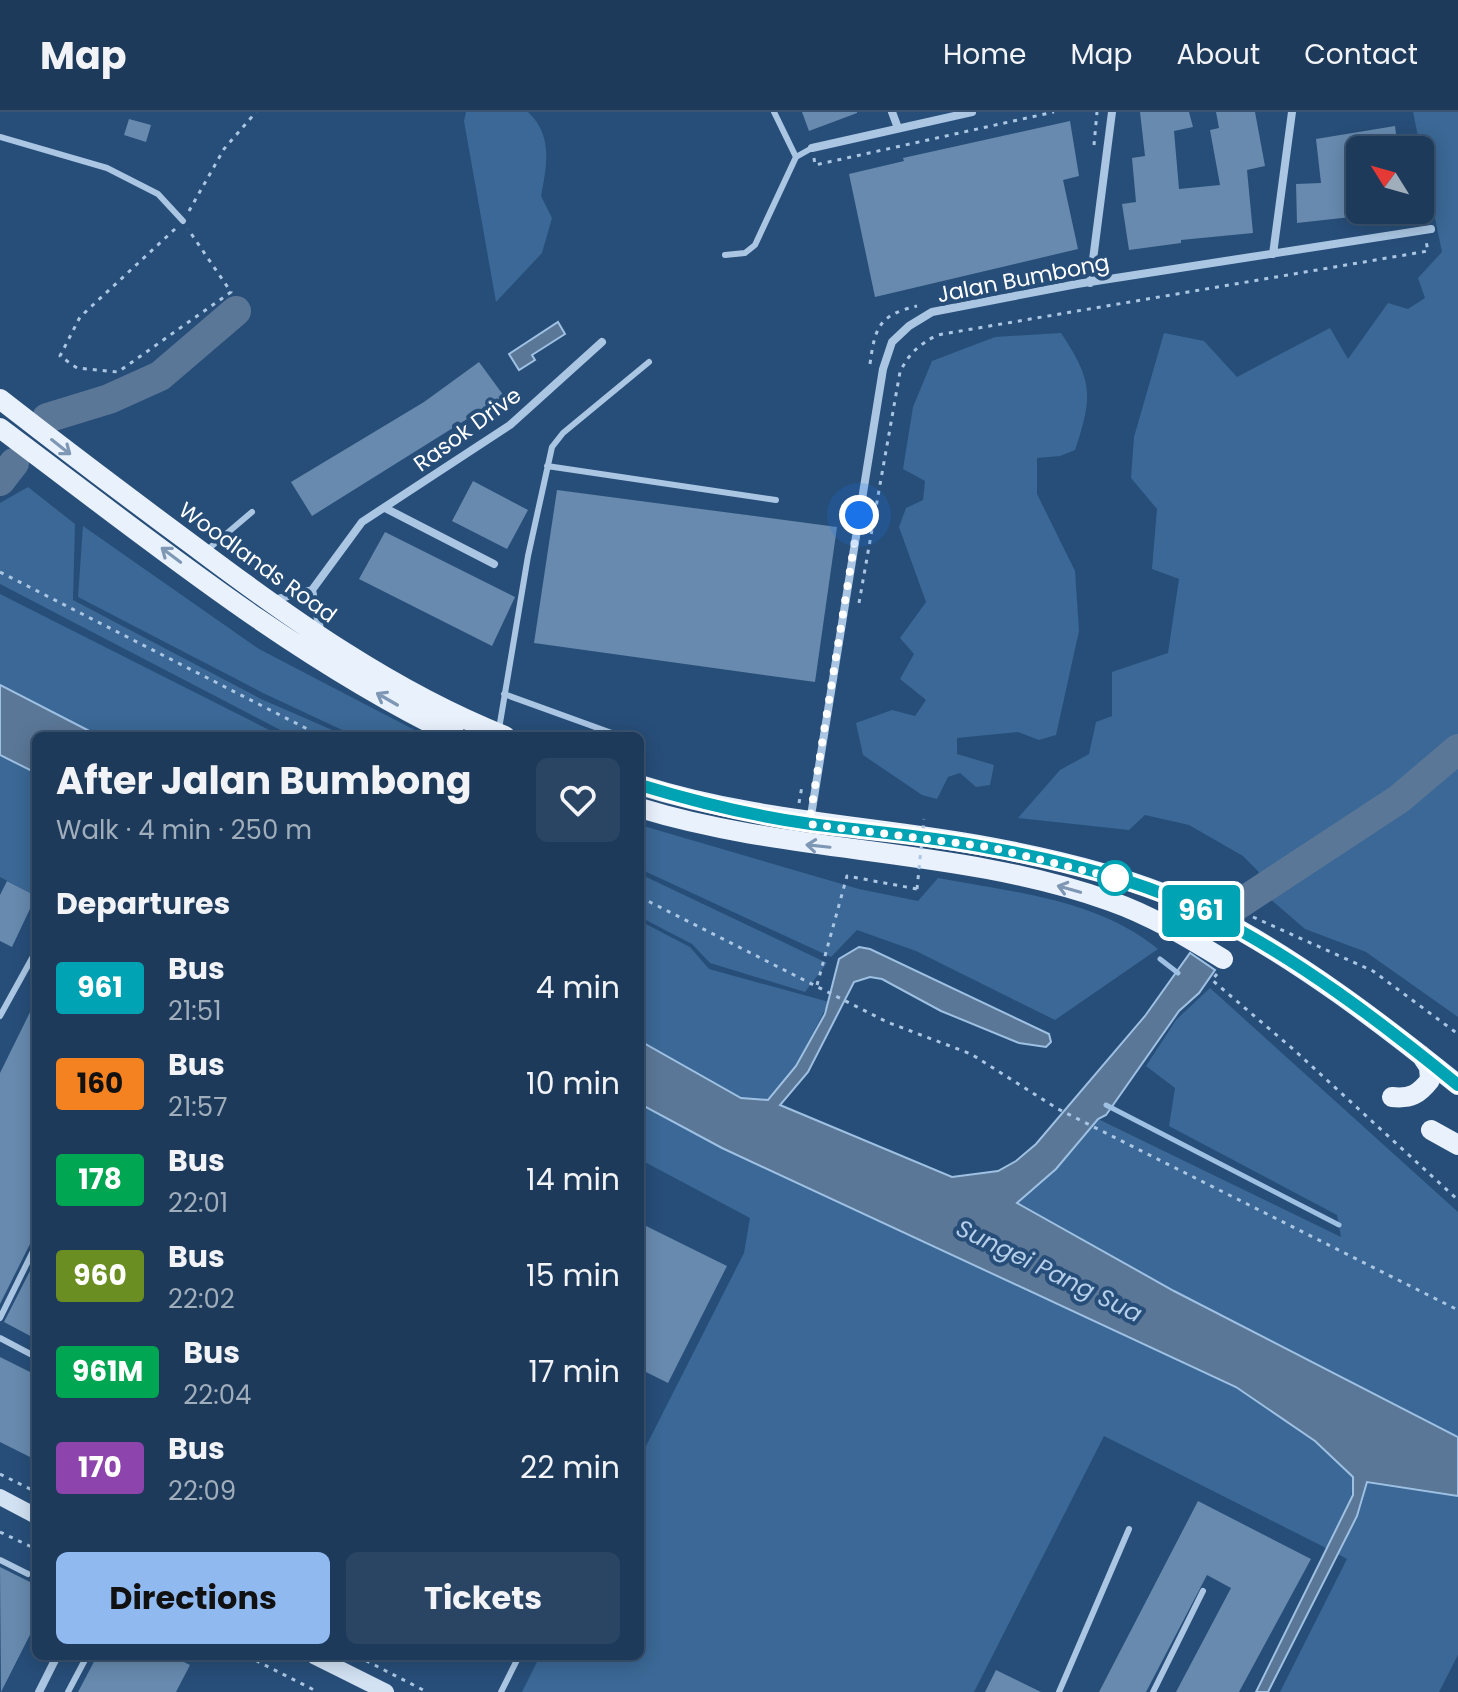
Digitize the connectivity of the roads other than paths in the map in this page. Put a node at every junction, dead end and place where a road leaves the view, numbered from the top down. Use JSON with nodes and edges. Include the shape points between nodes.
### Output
{"nodes":[{"id":1,"x":774,"y":112,"type":"edge"},
{"id":2,"x":892,"y":112,"type":"edge"},
{"id":3,"x":972,"y":112,"type":"edge"},
{"id":4,"x":1112,"y":112,"type":"edge"},
{"id":5,"x":1292,"y":112,"type":"edge"},
{"id":6,"x":898,"y":128,"type":"junction"},
{"id":7,"x":0,"y":137,"type":"edge"},
{"id":8,"x":812,"y":148,"type":"joint"},
{"id":9,"x":796,"y":157,"type":"junction"},
{"id":10,"x":183,"y":221,"type":"road end"},
{"id":11,"x":1428,"y":229,"type":"road end"},
{"id":12,"x":1273,"y":254,"type":"junction"},
{"id":13,"x":725,"y":255,"type":"dead end"},
{"id":14,"x":1090,"y":283,"type":"junction"},
{"id":15,"x":602,"y":342,"type":"dead end"},
{"id":16,"x":649,"y":362,"type":"dead end"},
{"id":17,"x":0,"y":399,"type":"edge"},
{"id":18,"x":0,"y":428,"type":"edge"},
{"id":19,"x":547,"y":466,"type":"junction"},
{"id":20,"x":776,"y":500,"type":"dead end"},
{"id":21,"x":385,"y":508,"type":"junction"},
{"id":22,"x":252,"y":512,"type":"dead end"},
{"id":23,"x":204,"y":554,"type":"junction"},
{"id":24,"x":494,"y":564,"type":"dead end"},
{"id":25,"x":312,"y":590,"type":"junction"},
{"id":26,"x":265,"y":599,"type":"junction"},
{"id":27,"x":326,"y":640,"type":"junction"},
{"id":28,"x":504,"y":694,"type":"junction"},
{"id":29,"x":449,"y":732,"type":"edge"},
{"id":30,"x":496,"y":732,"type":"edge"},
{"id":31,"x":502,"y":732,"type":"edge"},
{"id":32,"x":603,"y":732,"type":"edge"},
{"id":33,"x":644,"y":786,"type":"edge"},
{"id":34,"x":644,"y":809,"type":"edge"},
{"id":35,"x":809,"y":824,"type":"junction"},
{"id":36,"x":32,"y":958,"type":"edge"},
{"id":37,"x":1223,"y":959,"type":"dead end"},
{"id":38,"x":0,"y":1016,"type":"edge"},
{"id":39,"x":1425,"y":1058,"type":"junction"},
{"id":40,"x":1458,"y":1068,"type":"edge"},
{"id":41,"x":1458,"y":1085,"type":"edge"},
{"id":42,"x":1392,"y":1097,"type":"dead end"},
{"id":43,"x":1431,"y":1130,"type":"dead end"},
{"id":44,"x":1458,"y":1145,"type":"edge"},
{"id":45,"x":32,"y":1253,"type":"edge"},
{"id":46,"x":0,"y":1318,"type":"edge"},
{"id":47,"x":0,"y":1338,"type":"edge"},
{"id":48,"x":32,"y":1355,"type":"edge"},
{"id":49,"x":0,"y":1497,"type":"edge"},
{"id":50,"x":32,"y":1514,"type":"edge"},
{"id":51,"x":1129,"y":1529,"type":"dead end"},
{"id":52,"x":0,"y":1560,"type":"edge"},
{"id":53,"x":28,"y":1574,"type":"dead end"},
{"id":54,"x":1203,"y":1591,"type":"dead end"},
{"id":55,"x":55,"y":1660,"type":"edge"},
{"id":56,"x":85,"y":1660,"type":"edge"},
{"id":57,"x":322,"y":1660,"type":"edge"},
{"id":58,"x":517,"y":1660,"type":"edge"},
{"id":59,"x":39,"y":1692,"type":"edge"},
{"id":60,"x":68,"y":1692,"type":"edge"},
{"id":61,"x":386,"y":1692,"type":"edge"},
{"id":62,"x":501,"y":1692,"type":"edge"},
{"id":63,"x":1059,"y":1692,"type":"edge"},
{"id":64,"x":1153,"y":1692,"type":"edge"}],
"edges":[{"from":1,"to":9,"type":"lane"},
{"from":2,"to":6,"type":"street"},
{"from":3,"to":6,"type":"street"},
{"from":4,"to":14,"type":"street"},
{"from":5,"to":12,"type":"street"},
{"from":6,"to":8,"type":"street"},
{"from":7,"to":10,"type":"lane","via":[[107,168],[158,194]]},
{"from":8,"to":9,"type":"lane"},
{"from":9,"to":13,"type":"lane","via":[[755,245],[745,253]]},
{"from":11,"to":12,"type":"street","name":"Jalan Bumbong"},
{"from":12,"to":14,"type":"street","name":"Jalan Bumbong"},
{"from":14,"to":35,"type":"street","name":"Jalan Bumbong","via":[[932,312],[892,342],[883,369]]},
{"from":15,"to":21,"type":"street","name":"Rasok Drive","via":[[510,425]]},
{"from":16,"to":19,"type":"lane","via":[[563,433]]},
{"from":17,"to":23,"type":"main road","name":"Woodlands Road","one_way":true},
{"from":29,"to":18,"type":"main road","name":"Woodlands Road","one_way":true,"via":[[302,648]]},
{"from":19,"to":20,"type":"lane"},
{"from":19,"to":28,"type":"lane"},
{"from":21,"to":24,"type":"street"},
{"from":21,"to":25,"type":"street","name":"Rasok Drive","via":[[354,529]]},
{"from":22,"to":23,"type":"lane"},
{"from":23,"to":26,"type":"main road","name":"Woodlands Road"},
{"from":25,"to":26,"type":"street","via":[[283,600]]},
{"from":25,"to":27,"type":"street","via":[[316,623]]},
{"from":26,"to":27,"type":"main road","name":"Woodlands Road"},
{"from":27,"to":30,"type":"main road","name":"Woodlands Road"},
{"from":28,"to":31,"type":"lane"},
{"from":28,"to":32,"type":"lane"},
{"from":33,"to":35,"type":"main road"},
{"from":37,"to":34,"type":"main road","one_way":true,"via":[[1109,901],[1028,878],[806,845]]},
{"from":35,"to":39,"type":"main road","via":[[1032,856],[1110,877],[1208,913],[1244,928]]},
{"from":36,"to":38,"type":"lane"},
{"from":39,"to":40,"type":"main road"},
{"from":39,"to":41,"type":"main road"},
{"from":39,"to":42,"type":"main road","via":[[1430,1080],[1408,1099]]},
{"from":43,"to":44,"type":"main road"},
{"from":45,"to":46,"type":"lane"},
{"from":47,"to":48,"type":"lane"},
{"from":49,"to":50,"type":"street"},
{"from":51,"to":63,"type":"lane"},
{"from":52,"to":53,"type":"lane"},
{"from":54,"to":64,"type":"lane"},
{"from":55,"to":59,"type":"street"},
{"from":56,"to":60,"type":"lane"},
{"from":57,"to":61,"type":"street"},
{"from":58,"to":62,"type":"lane"}]}
